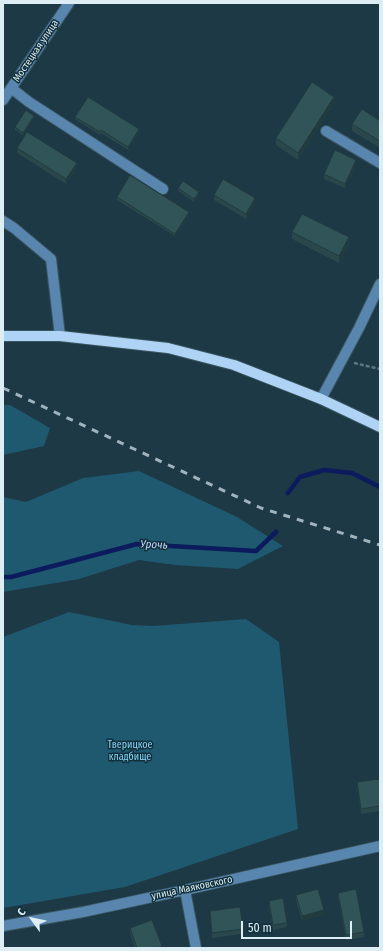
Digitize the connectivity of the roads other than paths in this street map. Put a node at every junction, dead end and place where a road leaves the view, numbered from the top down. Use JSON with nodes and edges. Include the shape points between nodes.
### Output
{"nodes":[{"id":1,"x":69,"y":3,"type":"edge"},
{"id":2,"x":11,"y":88,"type":"junction"},
{"id":3,"x":3,"y":100,"type":"edge"},
{"id":4,"x":326,"y":131,"type":"dead end"},
{"id":5,"x":380,"y":163,"type":"edge"},
{"id":6,"x":163,"y":189,"type":"dead end"},
{"id":7,"x":3,"y":221,"type":"edge"},
{"id":8,"x":380,"y":284,"type":"edge"},
{"id":9,"x":3,"y":336,"type":"edge"},
{"id":10,"x":60,"y":336,"type":"junction"},
{"id":11,"x":321,"y":399,"type":"junction"},
{"id":12,"x":380,"y":427,"type":"edge"},
{"id":13,"x":380,"y":846,"type":"edge"},
{"id":14,"x":185,"y":890,"type":"junction"},
{"id":15,"x":3,"y":926,"type":"edge"},
{"id":16,"x":196,"y":948,"type":"edge"}],
"edges":[{"from":1,"to":2,"type":"street","name":"Мостецкая улица"},
{"from":2,"to":3,"type":"street","name":"Мостецкая улица"},
{"from":2,"to":6,"type":"street"},
{"from":4,"to":5,"type":"street"},
{"from":7,"to":10,"type":"street","via":[[51,259]]},
{"from":8,"to":11,"type":"street"},
{"from":9,"to":10,"type":"main road"},
{"from":10,"to":11,"type":"main road","via":[[168,348],[234,365]]},
{"from":11,"to":12,"type":"main road"},
{"from":13,"to":14,"type":"street","name":"улица Маяковского"},
{"from":14,"to":15,"type":"street","name":"улица Маяковского"},
{"from":14,"to":16,"type":"street"}]}
